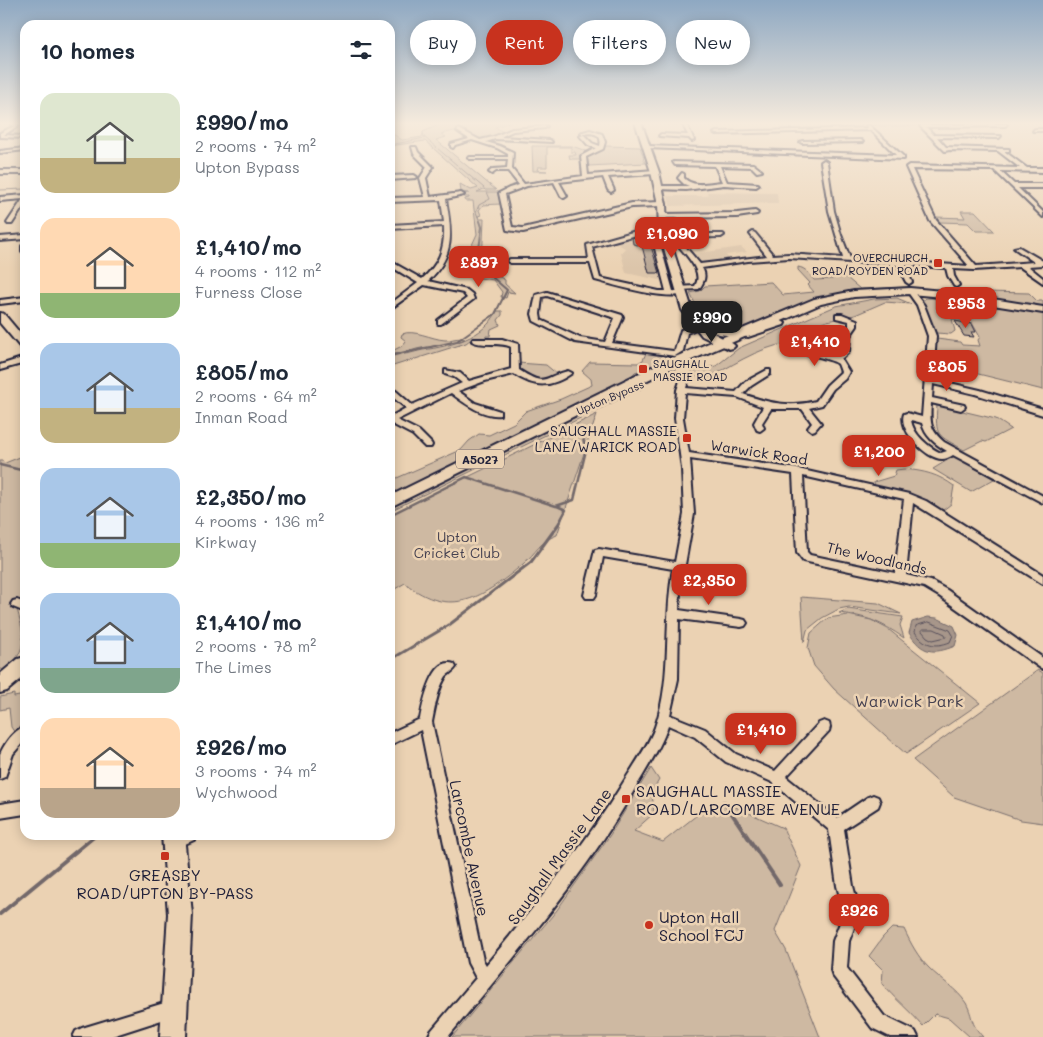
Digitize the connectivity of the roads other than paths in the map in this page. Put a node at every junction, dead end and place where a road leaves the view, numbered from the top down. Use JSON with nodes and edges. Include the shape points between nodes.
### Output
{"nodes":[{"id":1,"x":428,"y":170,"type":"edge"},
{"id":2,"x":510,"y":170,"type":"edge"},
{"id":3,"x":585,"y":170,"type":"edge"},
{"id":4,"x":720,"y":170,"type":"edge"},
{"id":5,"x":825,"y":170,"type":"edge"},
{"id":6,"x":911,"y":170,"type":"edge"},
{"id":7,"x":997,"y":170,"type":"edge"},
{"id":8,"x":0,"y":172,"type":"edge"},
{"id":9,"x":20,"y":172,"type":"edge"},
{"id":10,"x":655,"y":172,"type":"joint"},
{"id":11,"x":604,"y":175,"type":"junction"},
{"id":12,"x":682,"y":175,"type":"dead end"},
{"id":13,"x":414,"y":177,"type":"dead end"},
{"id":14,"x":586,"y":177,"type":"junction"},
{"id":15,"x":395,"y":178,"type":"edge"},
{"id":16,"x":556,"y":181,"type":"junction"},
{"id":17,"x":724,"y":183,"type":"junction"},
{"id":18,"x":756,"y":185,"type":"dead end"},
{"id":19,"x":523,"y":186,"type":"junction"},
{"id":20,"x":1014,"y":186,"type":"junction"},
{"id":21,"x":1043,"y":186,"type":"edge"},
{"id":22,"x":694,"y":187,"type":"junction"},
{"id":23,"x":659,"y":188,"type":"junction"},
{"id":24,"x":611,"y":190,"type":"dead end"},
{"id":25,"x":461,"y":195,"type":"dead end"},
{"id":26,"x":564,"y":196,"type":"dead end"},
{"id":27,"x":428,"y":198,"type":"junction"},
{"id":28,"x":443,"y":198,"type":"junction"},
{"id":29,"x":0,"y":199,"type":"edge"},
{"id":30,"x":20,"y":199,"type":"edge"},
{"id":31,"x":395,"y":200,"type":"edge"},
{"id":32,"x":662,"y":204,"type":"junction"},
{"id":33,"x":20,"y":207,"type":"edge"},
{"id":34,"x":755,"y":212,"type":"dead end"},
{"id":35,"x":1043,"y":215,"type":"edge"},
{"id":36,"x":663,"y":216,"type":"junction"},
{"id":37,"x":10,"y":223,"type":"dead end"},
{"id":38,"x":446,"y":224,"type":"junction"},
{"id":39,"x":395,"y":227,"type":"edge"},
{"id":40,"x":658,"y":231,"type":"junction"},
{"id":41,"x":753,"y":234,"type":"dead end"},
{"id":42,"x":721,"y":235,"type":"dead end"},
{"id":43,"x":674,"y":236,"type":"junction"},
{"id":44,"x":20,"y":237,"type":"edge"},
{"id":45,"x":0,"y":239,"type":"edge"},
{"id":46,"x":1018,"y":248,"type":"dead end"},
{"id":47,"x":670,"y":254,"type":"junction"},
{"id":48,"x":687,"y":254,"type":"junction"},
{"id":49,"x":771,"y":257,"type":"junction"},
{"id":50,"x":847,"y":258,"type":"junction"},
{"id":51,"x":510,"y":261,"type":"dead end"},
{"id":52,"x":592,"y":261,"type":"junction"},
{"id":53,"x":899,"y":262,"type":"junction"},
{"id":54,"x":1042,"y":263,"type":"edge"},
{"id":55,"x":1022,"y":264,"type":"junction"},
{"id":56,"x":395,"y":266,"type":"edge"},
{"id":57,"x":699,"y":266,"type":"junction"},
{"id":58,"x":949,"y":266,"type":"junction"},
{"id":59,"x":974,"y":268,"type":"junction"},
{"id":60,"x":1043,"y":280,"type":"edge"},
{"id":61,"x":422,"y":282,"type":"junction"},
{"id":62,"x":956,"y":285,"type":"dead end"},
{"id":63,"x":910,"y":289,"type":"junction"},
{"id":64,"x":681,"y":290,"type":"junction"},
{"id":65,"x":670,"y":293,"type":"junction"},
{"id":66,"x":20,"y":299,"type":"edge"},
{"id":67,"x":0,"y":302,"type":"edge"},
{"id":68,"x":395,"y":304,"type":"edge"},
{"id":69,"x":1043,"y":310,"type":"edge"},
{"id":70,"x":0,"y":316,"type":"edge"},
{"id":71,"x":691,"y":316,"type":"junction"},
{"id":72,"x":839,"y":316,"type":"dead end"},
{"id":73,"x":441,"y":322,"type":"dead end"},
{"id":74,"x":780,"y":323,"type":"joint"},
{"id":75,"x":700,"y":326,"type":"junction"},
{"id":76,"x":743,"y":332,"type":"junction"},
{"id":77,"x":20,"y":340,"type":"edge"},
{"id":78,"x":476,"y":341,"type":"dead end"},
{"id":79,"x":726,"y":343,"type":"junction"},
{"id":80,"x":608,"y":344,"type":"junction"},
{"id":81,"x":798,"y":349,"type":"dead end"},
{"id":82,"x":835,"y":359,"type":"junction"},
{"id":83,"x":20,"y":362,"type":"edge"},
{"id":84,"x":0,"y":368,"type":"edge"},
{"id":85,"x":515,"y":371,"type":"junction"},
{"id":86,"x":448,"y":372,"type":"dead end"},
{"id":87,"x":767,"y":372,"type":"dead end"},
{"id":88,"x":568,"y":374,"type":"dead end"},
{"id":89,"x":929,"y":381,"type":"junction"},
{"id":90,"x":468,"y":384,"type":"junction"},
{"id":91,"x":453,"y":391,"type":"junction"},
{"id":92,"x":395,"y":394,"type":"edge"},
{"id":93,"x":738,"y":396,"type":"junction"},
{"id":94,"x":928,"y":400,"type":"junction"},
{"id":95,"x":768,"y":406,"type":"junction"},
{"id":96,"x":804,"y":407,"type":"junction"},
{"id":97,"x":961,"y":407,"type":"dead end"},
{"id":98,"x":412,"y":408,"type":"junction"},
{"id":99,"x":1043,"y":412,"type":"edge"},
{"id":100,"x":497,"y":413,"type":"dead end"},
{"id":101,"x":395,"y":417,"type":"edge"},
{"id":102,"x":926,"y":421,"type":"junction"},
{"id":103,"x":395,"y":422,"type":"edge"},
{"id":104,"x":760,"y":428,"type":"dead end"},
{"id":105,"x":812,"y":428,"type":"dead end"},
{"id":106,"x":431,"y":441,"type":"dead end"},
{"id":107,"x":954,"y":450,"type":"junction"},
{"id":108,"x":684,"y":455,"type":"junction"},
{"id":109,"x":798,"y":472,"type":"junction"},
{"id":110,"x":909,"y":497,"type":"junction"},
{"id":111,"x":395,"y":500,"type":"edge"},
{"id":112,"x":1043,"y":500,"type":"edge"},
{"id":113,"x":678,"y":566,"type":"junction"},
{"id":114,"x":900,"y":577,"type":"junction"},
{"id":115,"x":1043,"y":580,"type":"edge"},
{"id":116,"x":590,"y":594,"type":"dead end"},
{"id":117,"x":674,"y":614,"type":"junction"},
{"id":118,"x":741,"y":623,"type":"dead end"},
{"id":119,"x":1043,"y":664,"type":"edge"},
{"id":120,"x":450,"y":667,"type":"dead end"},
{"id":121,"x":20,"y":669,"type":"edge"},
{"id":122,"x":20,"y":683,"type":"edge"},
{"id":123,"x":0,"y":687,"type":"edge"},
{"id":124,"x":664,"y":718,"type":"junction"},
{"id":125,"x":426,"y":722,"type":"junction"},
{"id":126,"x":824,"y":727,"type":"dead end"},
{"id":127,"x":20,"y":736,"type":"edge"},
{"id":128,"x":395,"y":737,"type":"edge"},
{"id":129,"x":0,"y":773,"type":"edge"},
{"id":130,"x":777,"y":778,"type":"junction"},
{"id":131,"x":873,"y":802,"type":"dead end"},
{"id":132,"x":20,"y":808,"type":"edge"},
{"id":133,"x":0,"y":811,"type":"edge"},
{"id":134,"x":836,"y":826,"type":"junction"},
{"id":135,"x":179,"y":840,"type":"edge"},
{"id":136,"x":485,"y":978,"type":"junction"},
{"id":137,"x":174,"y":1008,"type":"junction"},
{"id":138,"x":82,"y":1037,"type":"edge"},
{"id":139,"x":173,"y":1037,"type":"edge"},
{"id":140,"x":437,"y":1037,"type":"edge"},
{"id":141,"x":909,"y":1037,"type":"edge"}],
"edges":[{"from":1,"to":27,"type":"street","via":[[423,178]]},
{"from":2,"to":19,"type":"street"},
{"from":3,"to":14,"type":"street"},
{"from":4,"to":17,"type":"street"},
{"from":5,"to":50,"type":"street","via":[[830,212]]},
{"from":6,"to":59,"type":"street","via":[[934,221]]},
{"from":7,"to":20,"type":"street"},
{"from":8,"to":9,"type":"street"},
{"from":10,"to":11,"type":"street"},
{"from":10,"to":23,"type":"main road"},
{"from":11,"to":14,"type":"street"},
{"from":11,"to":24,"type":"street"},
{"from":12,"to":22,"type":"street","via":[[682,180]]},
{"from":13,"to":15,"type":"street"},
{"from":14,"to":16,"type":"street"},
{"from":16,"to":19,"type":"street"},
{"from":16,"to":26,"type":"street"},
{"from":17,"to":18,"type":"street"},
{"from":17,"to":22,"type":"street"},
{"from":19,"to":32,"type":"street","via":[[508,188],[502,193],[509,229],[513,231],[632,204]]},
{"from":20,"to":21,"type":"street"},
{"from":20,"to":35,"type":"street"},
{"from":22,"to":23,"type":"street"},
{"from":23,"to":32,"type":"main road"},
{"from":25,"to":28,"type":"street"},
{"from":27,"to":28,"type":"street"},
{"from":27,"to":31,"type":"street"},
{"from":28,"to":38,"type":"street"},
{"from":29,"to":30,"type":"street"},
{"from":32,"to":36,"type":"main road"},
{"from":33,"to":37,"type":"street"},
{"from":34,"to":36,"type":"street"},
{"from":36,"to":40,"type":"main road"},
{"from":38,"to":39,"type":"street"},
{"from":38,"to":61,"type":"street","via":[[444,258]]},
{"from":40,"to":43,"type":"street","via":[[672,232]]},
{"from":40,"to":47,"type":"main road"},
{"from":40,"to":52,"type":"street","via":[[643,231],[591,244]]},
{"from":40,"to":65,"type":"street"},
{"from":41,"to":49,"type":"street"},
{"from":42,"to":43,"type":"street"},
{"from":43,"to":48,"type":"street"},
{"from":44,"to":45,"type":"street"},
{"from":46,"to":54,"type":"street"},
{"from":47,"to":48,"type":"street"},
{"from":47,"to":64,"type":"main road"},
{"from":48,"to":57,"type":"street"},
{"from":49,"to":50,"type":"street"},
{"from":49,"to":57,"type":"street"},
{"from":50,"to":53,"type":"street"},
{"from":51,"to":52,"type":"street"},
{"from":52,"to":65,"type":"street","via":[[598,280]]},
{"from":53,"to":58,"type":"street"},
{"from":53,"to":63,"type":"street"},
{"from":54,"to":55,"type":"street"},
{"from":55,"to":59,"type":"street"},
{"from":55,"to":60,"type":"street"},
{"from":56,"to":61,"type":"street"},
{"from":57,"to":64,"type":"street","via":[[699,286]]},
{"from":58,"to":59,"type":"street"},
{"from":58,"to":62,"type":"street"},
{"from":61,"to":68,"type":"street"},
{"from":61,"to":73,"type":"street","via":[[465,291],[470,295],[471,299]]},
{"from":63,"to":69,"type":"main road","name":"Upton Bypass","number":"A5027"},
{"from":63,"to":74,"type":"main road","name":"Upton Bypass","number":"A5027","via":[[848,299],[814,308]]},
{"from":63,"to":76,"type":"main road","name":"Upton Bypass","number":"A5027","via":[[829,298]]},
{"from":63,"to":89,"type":"street","via":[[932,336]]},
{"from":64,"to":65,"type":"street"},
{"from":64,"to":71,"type":"main road"},
{"from":66,"to":67,"type":"street"},
{"from":70,"to":77,"type":"main road"},
{"from":71,"to":75,"type":"main road"},
{"from":71,"to":76,"type":"main road","via":[[720,332]]},
{"from":72,"to":82,"type":"street","via":[[853,320],[853,326],[846,336],[845,352]]},
{"from":74,"to":79,"type":"main road","name":"Upton Bypass","number":"A5027"},
{"from":75,"to":79,"type":"main road","via":[[706,334]]},
{"from":75,"to":80,"type":"street","via":[[684,332],[680,351],[672,354]]},
{"from":76,"to":79,"type":"main road","name":"Upton Bypass","number":"A5027"},
{"from":78,"to":85,"type":"street","via":[[513,344]]},
{"from":79,"to":111,"type":"main road","name":"Upton Bypass","number":"A5027","via":[[569,414]]},
{"from":80,"to":80,"type":"street","via":[[619,320],[615,314],[547,294],[540,295],[536,314],[538,321],[578,340]]},
{"from":81,"to":82,"type":"street"},
{"from":82,"to":96,"type":"street","via":[[840,361],[845,372],[842,378],[830,387],[819,403]]},
{"from":83,"to":84,"type":"street"},
{"from":85,"to":88,"type":"street","via":[[538,383]]},
{"from":85,"to":90,"type":"street"},
{"from":86,"to":90,"type":"street","via":[[457,374]]},
{"from":87,"to":93,"type":"street","via":[[748,384]]},
{"from":89,"to":94,"type":"street"},
{"from":89,"to":99,"type":"street"},
{"from":90,"to":91,"type":"street"},
{"from":91,"to":98,"type":"street"},
{"from":91,"to":100,"type":"street","via":[[472,405]]},
{"from":92,"to":98,"type":"street","via":[[402,404]]},
{"from":93,"to":95,"type":"street"},
{"from":93,"to":108,"type":"street","name":"Saughall Massie Lane","via":[[683,384],[679,418]]},
{"from":94,"to":97,"type":"street"},
{"from":94,"to":102,"type":"street"},
{"from":95,"to":96,"type":"street"},
{"from":95,"to":104,"type":"street","via":[[758,422]]},
{"from":96,"to":105,"type":"street","via":[[817,423]]},
{"from":98,"to":101,"type":"street"},
{"from":102,"to":107,"type":"street","via":[[932,436]]},
{"from":102,"to":107,"type":"street","via":[[907,416],[914,437],[938,455],[945,456]]},
{"from":103,"to":106,"type":"street"},
{"from":107,"to":112,"type":"street"},
{"from":108,"to":109,"type":"street","name":"Warwick Road"},
{"from":108,"to":113,"type":"street","name":"Saughall Massie Lane","via":[[689,514]]},
{"from":109,"to":110,"type":"street","name":"Warwick Road"},
{"from":109,"to":114,"type":"street","name":"The Woodlands","via":[[802,553],[807,558]]},
{"from":110,"to":114,"type":"street"},
{"from":110,"to":115,"type":"street","name":"Warwick Road"},
{"from":113,"to":116,"type":"street","via":[[599,553]]},
{"from":113,"to":117,"type":"street","name":"Saughall Massie Lane"},
{"from":114,"to":119,"type":"street","name":"The Woodlands","via":[[927,584],[943,593]]},
{"from":117,"to":118,"type":"street"},
{"from":117,"to":124,"type":"street","name":"Saughall Massie Lane","via":[[672,679]]},
{"from":120,"to":125,"type":"street","via":[[440,674]]},
{"from":121,"to":123,"type":"main road"},
{"from":122,"to":123,"type":"main road"},
{"from":124,"to":130,"type":"street","via":[[700,733],[731,758]]},
{"from":124,"to":136,"type":"street","name":"Saughall Massie Lane","via":[[641,766],[605,826],[548,903]]},
{"from":125,"to":128,"type":"street"},
{"from":125,"to":136,"type":"street","name":"Larcombe Avenue","via":[[476,963]]},
{"from":126,"to":130,"type":"street"},
{"from":127,"to":129,"type":"street","via":[[6,752]]},
{"from":130,"to":134,"type":"street"},
{"from":131,"to":134,"type":"street"},
{"from":132,"to":133,"type":"street"},
{"from":134,"to":141,"type":"street","via":[[852,912],[840,941],[839,970],[878,1022]]},
{"from":135,"to":137,"type":"main road","via":[[180,914]]},
{"from":136,"to":140,"type":"street","name":"Saughall Massie Lane"},
{"from":137,"to":138,"type":"street"},
{"from":137,"to":139,"type":"main road"}]}
